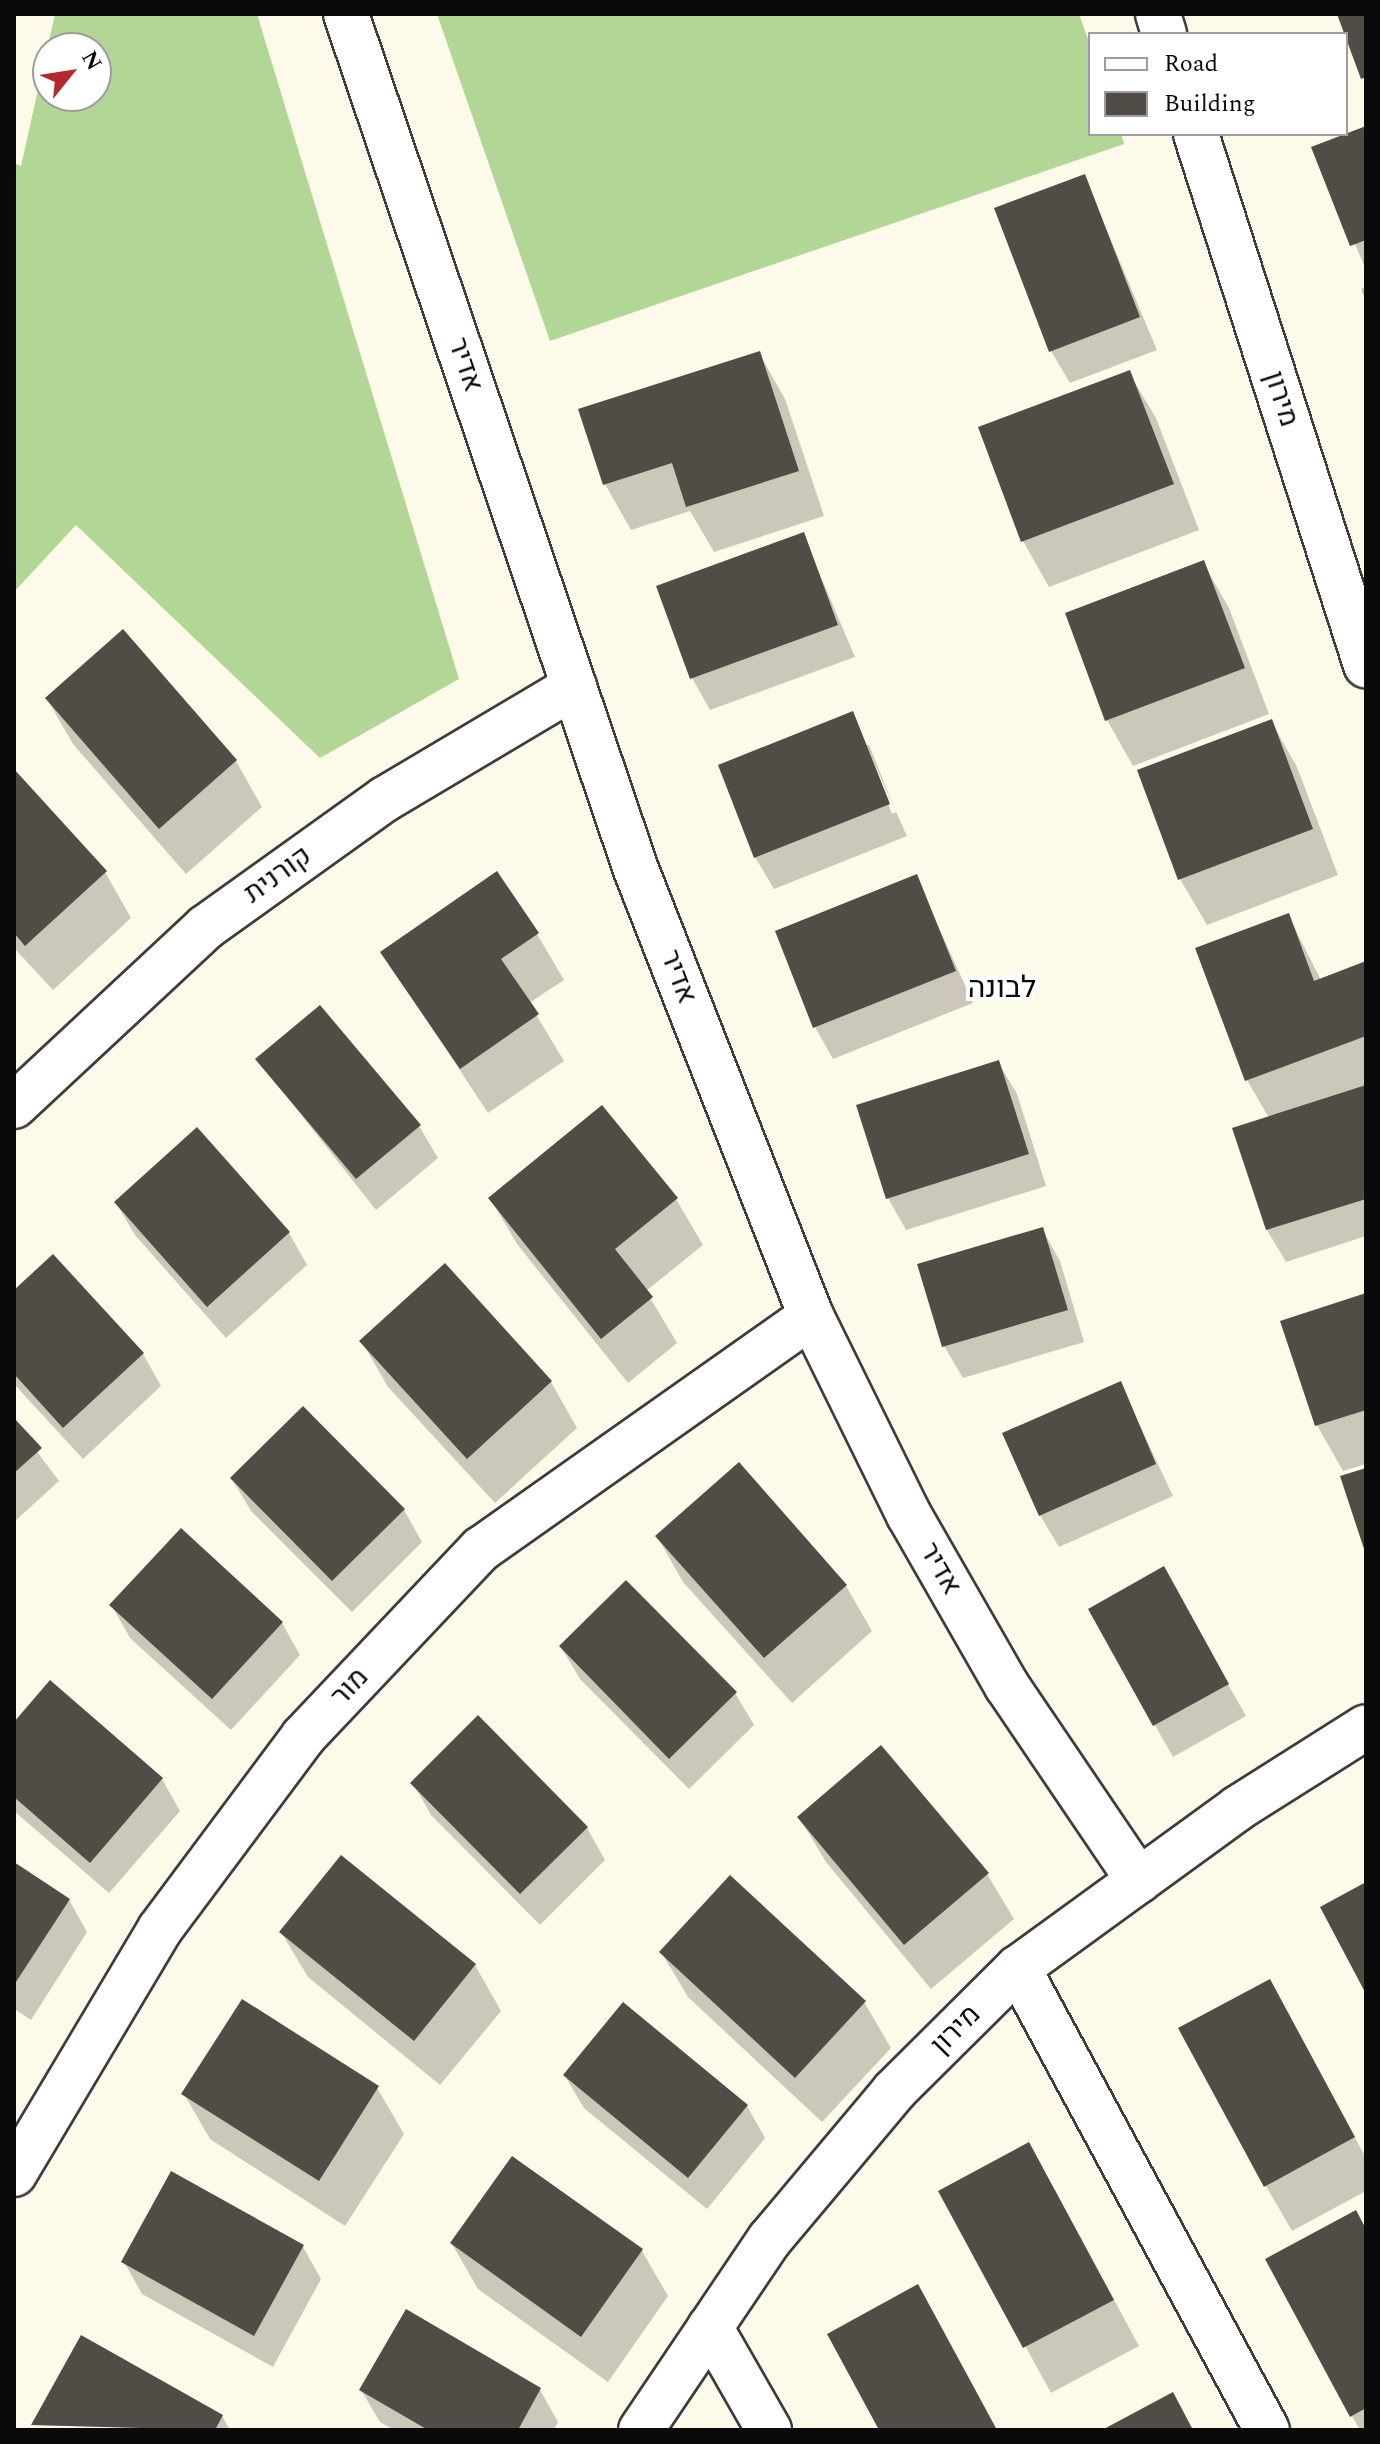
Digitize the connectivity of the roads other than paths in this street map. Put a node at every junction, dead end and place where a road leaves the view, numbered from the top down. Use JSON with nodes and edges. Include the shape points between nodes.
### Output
{"nodes":[{"id":1,"x":346,"y":14,"type":"edge"},
{"id":2,"x":1197,"y":136,"type":"edge"},
{"id":3,"x":1366,"y":665,"type":"edge"},
{"id":4,"x":574,"y":687,"type":"junction"},
{"id":5,"x":14,"y":1106,"type":"edge"},
{"id":6,"x":811,"y":1316,"type":"junction"},
{"id":7,"x":1366,"y":1727,"type":"edge"},
{"id":8,"x":1139,"y":1881,"type":"junction"},
{"id":9,"x":1018,"y":1968,"type":"junction"},
{"id":10,"x":14,"y":2174,"type":"edge"},
{"id":11,"x":710,"y":2327,"type":"junction"},
{"id":12,"x":641,"y":2430,"type":"edge"},
{"id":13,"x":769,"y":2430,"type":"edge"},
{"id":14,"x":1267,"y":2430,"type":"edge"}],
"edges":[{"from":1,"to":4,"type":"street","name":"אדיר"},
{"from":2,"to":3,"type":"street","name":"מירון"},
{"from":4,"to":5,"type":"street","name":"קורנית","via":[[385,799],[206,927]]},
{"from":4,"to":6,"type":"street","name":"אדיר","via":[[635,867]]},
{"from":6,"to":8,"type":"street","name":"אדיר","via":[[909,1515],[1007,1686]]},
{"from":6,"to":10,"type":"street","name":"מור","via":[[481,1549],[303,1737],[160,1929]]},
{"from":7,"to":8,"type":"street","name":"מירון"},
{"from":8,"to":9,"type":"street","name":"מירון"},
{"from":9,"to":11,"type":"street","name":"מירון","via":[[894,2091],[770,2239]]},
{"from":9,"to":14,"type":"street"},
{"from":11,"to":12,"type":"street","name":"מירון"},
{"from":11,"to":13,"type":"street"}]}
